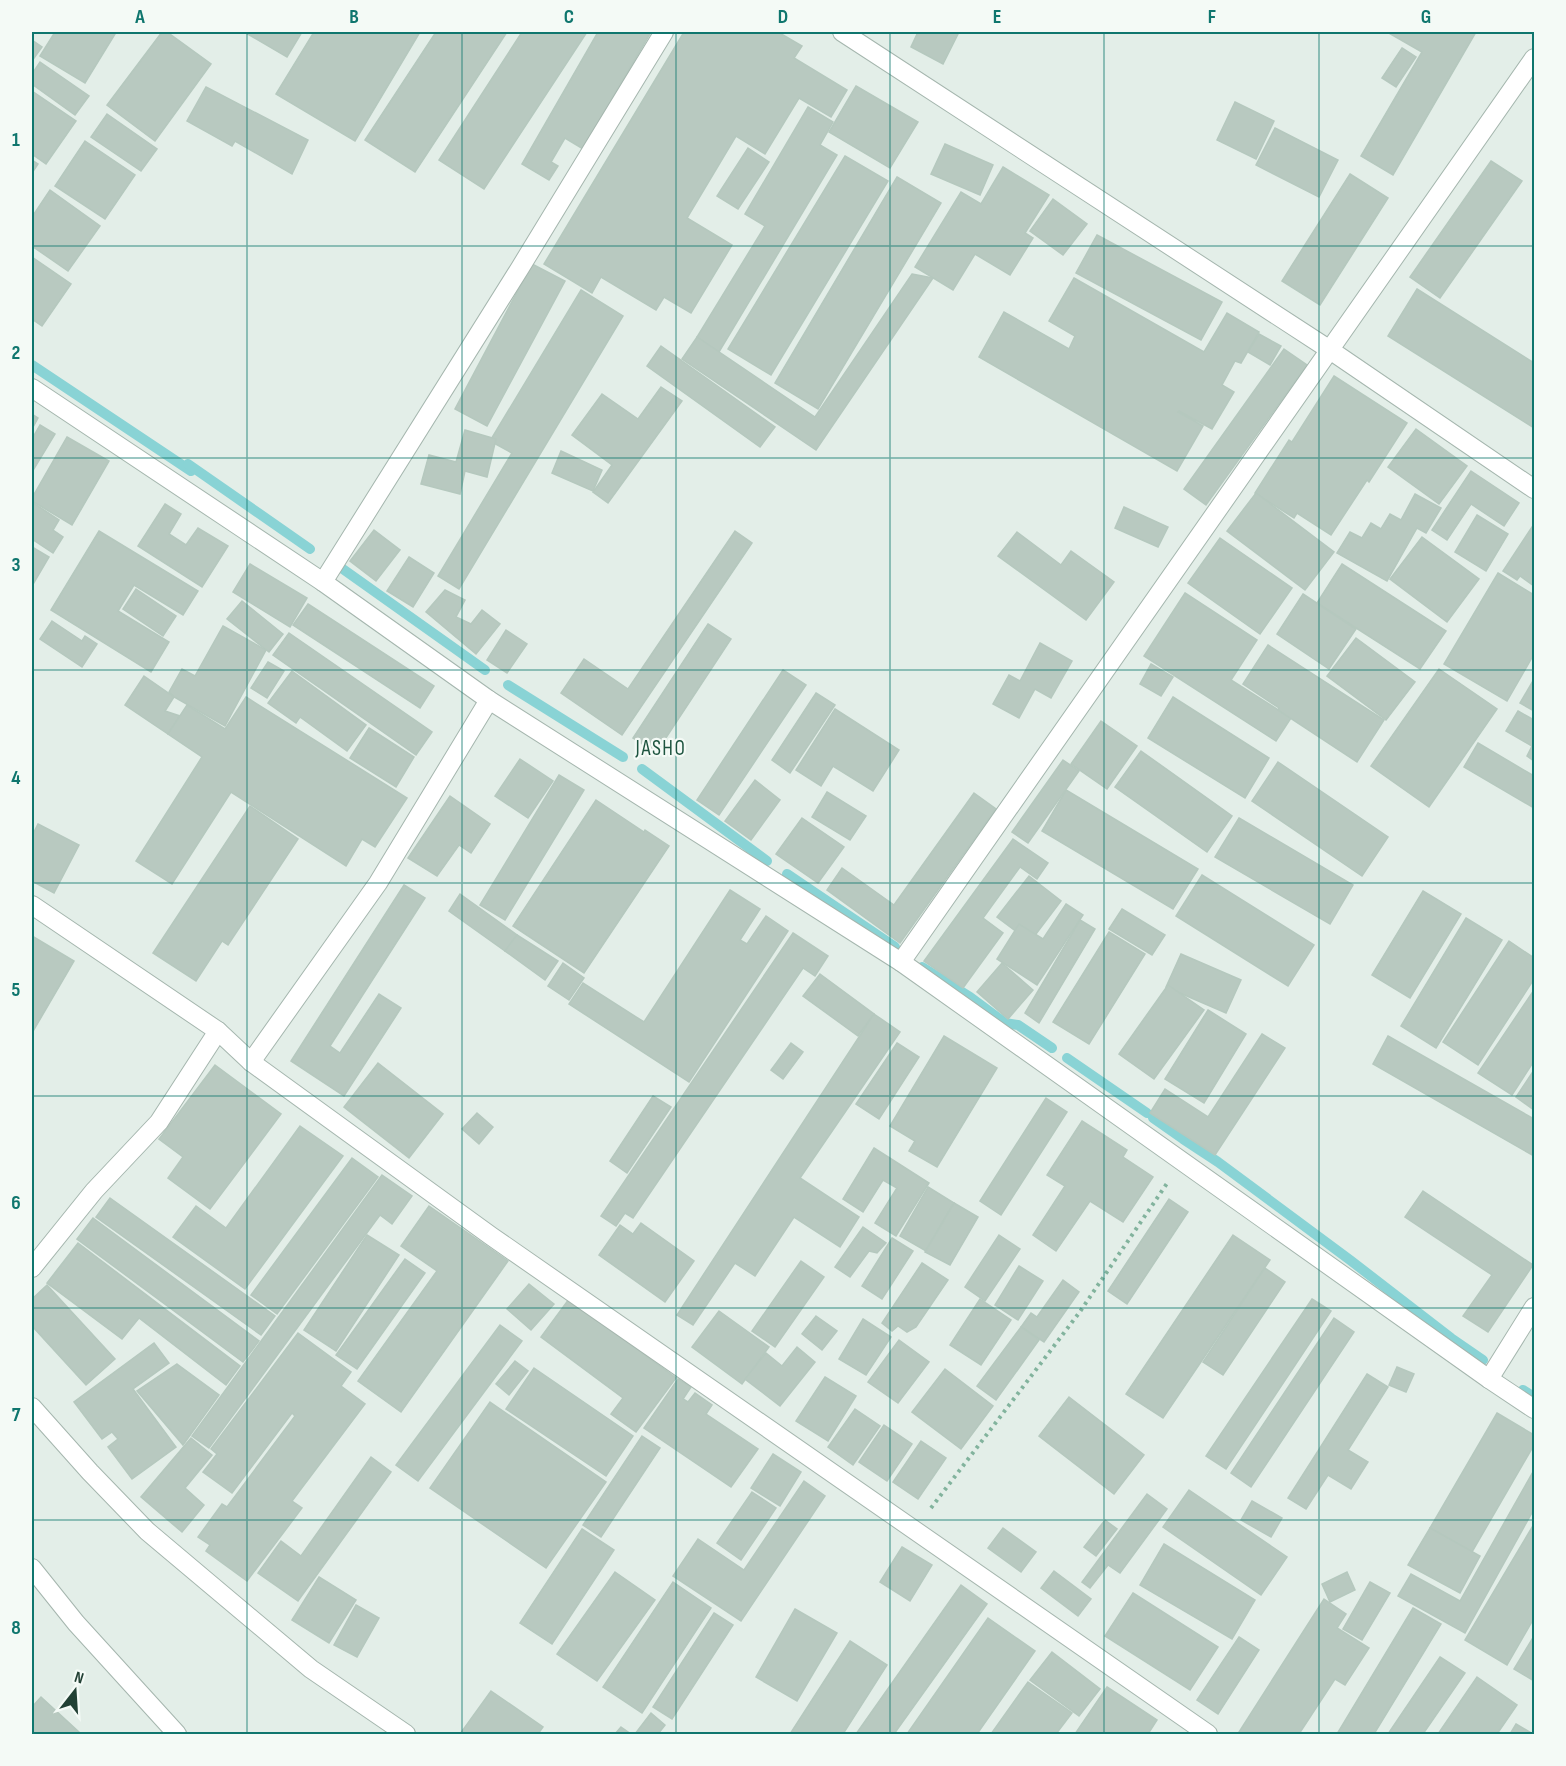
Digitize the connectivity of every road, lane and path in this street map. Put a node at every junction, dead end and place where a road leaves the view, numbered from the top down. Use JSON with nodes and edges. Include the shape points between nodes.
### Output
{"nodes":[{"id":1,"x":664,"y":32,"type":"edge"},
{"id":2,"x":842,"y":32,"type":"edge"},
{"id":3,"x":1534,"y":58,"type":"edge"},
{"id":4,"x":1330,"y":350,"type":"junction"},
{"id":5,"x":32,"y":388,"type":"edge"},
{"id":6,"x":1534,"y":489,"type":"edge"},
{"id":7,"x":323,"y":582,"type":"junction"},
{"id":8,"x":489,"y":700,"type":"junction"},
{"id":9,"x":32,"y":905,"type":"edge"},
{"id":10,"x":901,"y":962,"type":"junction"},
{"id":11,"x":218,"y":1031,"type":"junction"},
{"id":12,"x":251,"y":1062,"type":"junction"},
{"id":13,"x":1182,"y":1162,"type":"junction"},
{"id":14,"x":32,"y":1268,"type":"edge"},
{"id":15,"x":1534,"y":1307,"type":"edge"},
{"id":16,"x":1489,"y":1379,"type":"junction"},
{"id":17,"x":32,"y":1407,"type":"edge"},
{"id":18,"x":1534,"y":1409,"type":"edge"},
{"id":19,"x":927,"y":1512,"type":"dead end"},
{"id":20,"x":32,"y":1568,"type":"edge"},
{"id":21,"x":177,"y":1734,"type":"edge"},
{"id":22,"x":406,"y":1734,"type":"edge"},
{"id":23,"x":1208,"y":1734,"type":"edge"}],
"edges":[{"from":1,"to":7,"type":"street"},
{"from":2,"to":4,"type":"street"},
{"from":3,"to":4,"type":"street"},
{"from":4,"to":6,"type":"street"},
{"from":4,"to":10,"type":"street"},
{"from":5,"to":7,"type":"street"},
{"from":7,"to":8,"type":"street"},
{"from":8,"to":10,"type":"street"},
{"from":8,"to":12,"type":"street","via":[[378,883]]},
{"from":9,"to":11,"type":"street"},
{"from":10,"to":13,"type":"street"},
{"from":11,"to":12,"type":"street"},
{"from":11,"to":14,"type":"street","via":[[159,1122],[94,1191]]},
{"from":12,"to":23,"type":"street","via":[[491,1236]]},
{"from":13,"to":16,"type":"street"},
{"from":13,"to":19,"type":"path","via":[[1079,1313]]},
{"from":15,"to":16,"type":"street"},
{"from":16,"to":18,"type":"street"},
{"from":17,"to":22,"type":"street","via":[[147,1531],[311,1669]]},
{"from":20,"to":21,"type":"street","via":[[76,1623]]}]}
